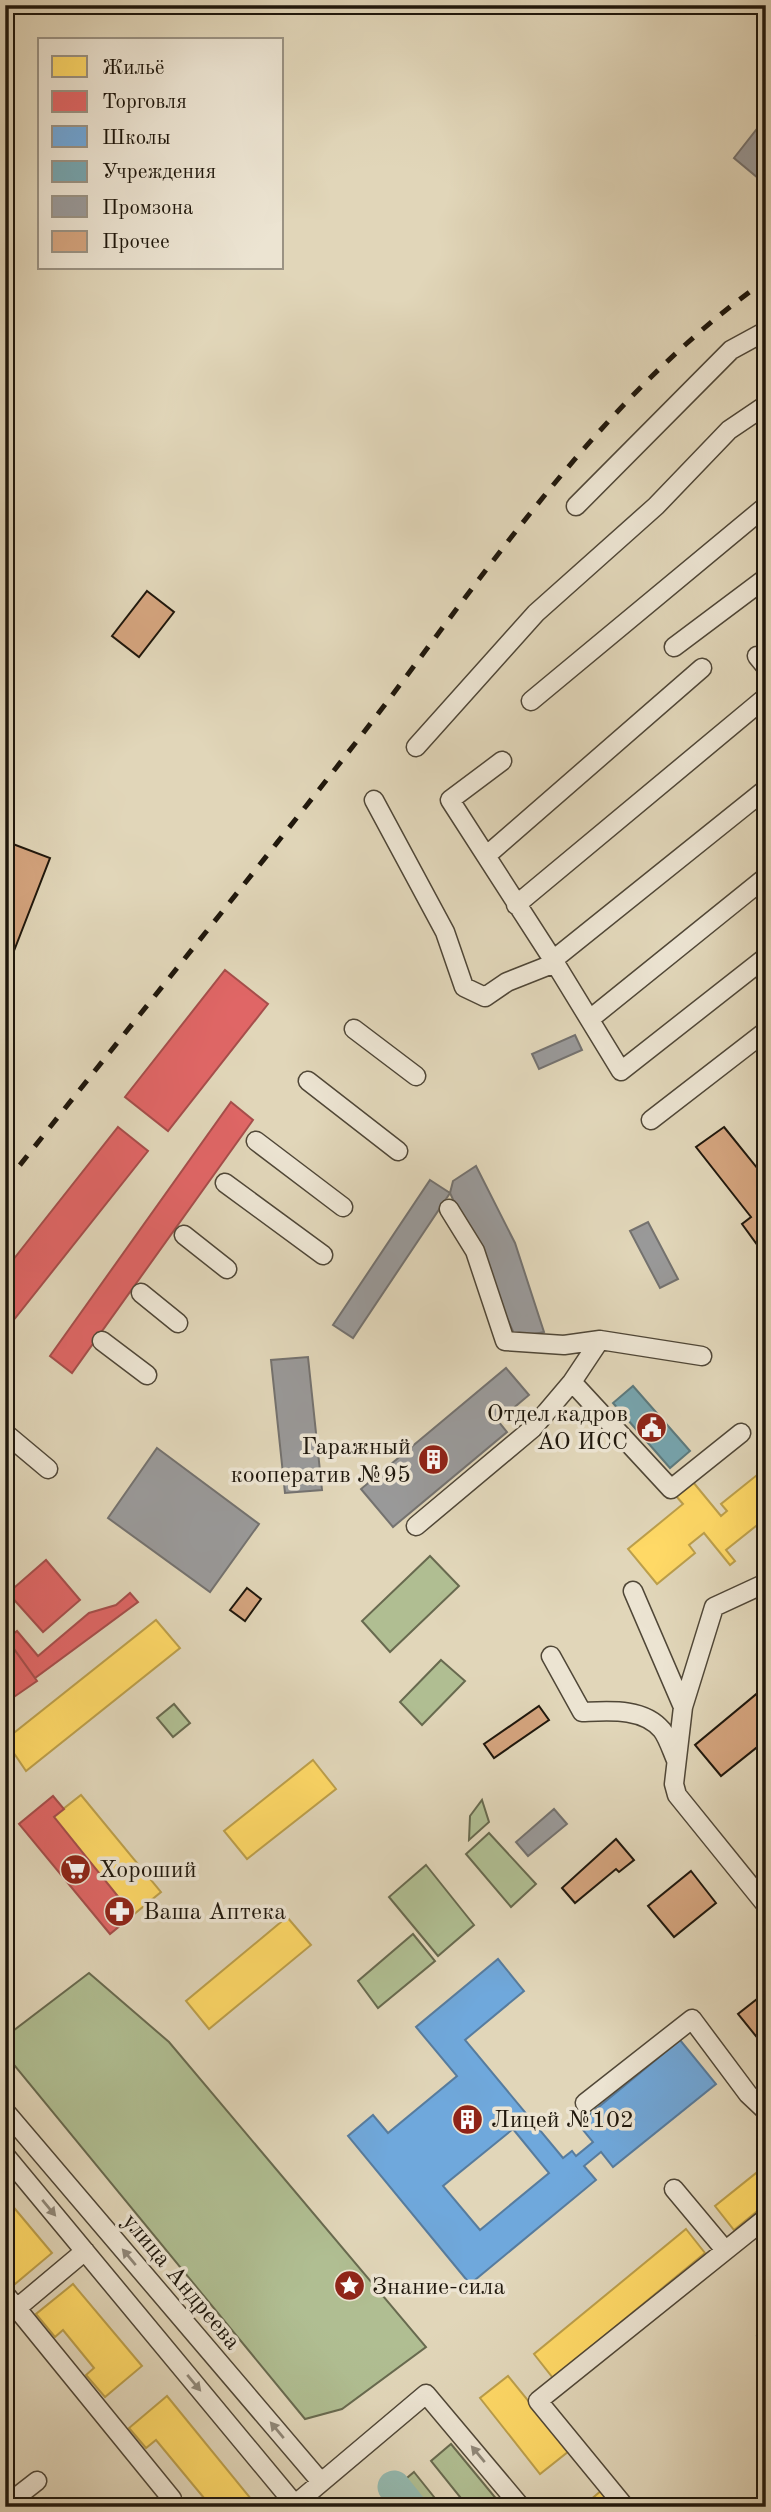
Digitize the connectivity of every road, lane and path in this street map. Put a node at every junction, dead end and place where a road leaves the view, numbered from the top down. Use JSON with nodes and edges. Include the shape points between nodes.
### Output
{"nodes":[{"id":1,"x":766,"y":331,"type":"edge"},
{"id":2,"x":766,"y":405,"type":"edge"},
{"id":3,"x":576,"y":506,"type":"dead end"},
{"id":4,"x":766,"y":506,"type":"edge"},
{"id":5,"x":766,"y":578,"type":"edge"},
{"id":6,"x":674,"y":647,"type":"dead end"},
{"id":7,"x":702,"y":668,"type":"dead end"},
{"id":8,"x":766,"y":697,"type":"edge"},
{"id":9,"x":531,"y":701,"type":"dead end"},
{"id":10,"x":416,"y":747,"type":"dead end"},
{"id":11,"x":502,"y":761,"type":"dead end"},
{"id":12,"x":766,"y":789,"type":"edge"},
{"id":13,"x":374,"y":800,"type":"dead end"},
{"id":14,"x":486,"y":856,"type":"junction"},
{"id":15,"x":766,"y":877,"type":"edge"},
{"id":16,"x":516,"y":905,"type":"junction"},
{"id":17,"x":766,"y":957,"type":"edge"},
{"id":18,"x":554,"y":961,"type":"junction"},
{"id":19,"x":590,"y":1019,"type":"junction"},
{"id":20,"x":354,"y":1029,"type":"dead end"},
{"id":21,"x":766,"y":1031,"type":"edge"},
{"id":22,"x":416,"y":1076,"type":"dead end"},
{"id":23,"x":308,"y":1082,"type":"dead end"},
{"id":24,"x":652,"y":1120,"type":"dead end"},
{"id":25,"x":256,"y":1141,"type":"dead end"},
{"id":26,"x":398,"y":1151,"type":"dead end"},
{"id":27,"x":225,"y":1183,"type":"dead end"},
{"id":28,"x":343,"y":1207,"type":"dead end"},
{"id":29,"x":449,"y":1209,"type":"dead end"},
{"id":30,"x":184,"y":1235,"type":"dead end"},
{"id":31,"x":323,"y":1255,"type":"dead end"},
{"id":32,"x":227,"y":1269,"type":"dead end"},
{"id":33,"x":141,"y":1293,"type":"dead end"},
{"id":34,"x":178,"y":1323,"type":"dead end"},
{"id":35,"x":600,"y":1340,"type":"junction"},
{"id":36,"x":102,"y":1341,"type":"dead end"},
{"id":37,"x":702,"y":1356,"type":"dead end"},
{"id":38,"x":147,"y":1375,"type":"dead end"},
{"id":39,"x":572,"y":1382,"type":"junction"},
{"id":40,"x":5,"y":1433,"type":"edge"},
{"id":41,"x":741,"y":1433,"type":"dead end"},
{"id":42,"x":48,"y":1469,"type":"dead end"},
{"id":43,"x":416,"y":1526,"type":"dead end"},
{"id":44,"x":766,"y":1583,"type":"edge"},
{"id":45,"x":633,"y":1591,"type":"dead end"},
{"id":46,"x":551,"y":1656,"type":"dead end"},
{"id":47,"x":683,"y":1707,"type":"junction"},
{"id":48,"x":677,"y":1762,"type":"junction"},
{"id":49,"x":766,"y":1905,"type":"edge"},
{"id":50,"x":585,"y":2103,"type":"dead end"},
{"id":51,"x":766,"y":2110,"type":"edge"},
{"id":52,"x":5,"y":2111,"type":"edge"},
{"id":53,"x":5,"y":2155,"type":"edge"},
{"id":54,"x":674,"y":2189,"type":"dead end"},
{"id":55,"x":766,"y":2218,"type":"edge"},
{"id":56,"x":85,"y":2250,"type":"junction"},
{"id":57,"x":725,"y":2250,"type":"junction"},
{"id":58,"x":11,"y":2301,"type":"edge"},
{"id":59,"x":37,"y":2481,"type":"dead end"},
{"id":60,"x":321,"y":2482,"type":"junction"},
{"id":61,"x":5,"y":2506,"type":"edge"},
{"id":62,"x":294,"y":2506,"type":"edge"},
{"id":63,"x":162,"y":2507,"type":"edge"},
{"id":64,"x":521,"y":2507,"type":"edge"},
{"id":65,"x":625,"y":2507,"type":"edge"}],
"edges":[{"from":1,"to":3,"type":"street","via":[[731,349]]},
{"from":2,"to":10,"type":"street","via":[[729,430],[656,506],[536,613]]},
{"from":4,"to":9,"type":"street"},
{"from":5,"to":6,"type":"street"},
{"from":7,"to":14,"type":"street"},
{"from":8,"to":16,"type":"street"},
{"from":11,"to":14,"type":"street","via":[[450,800]]},
{"from":12,"to":18,"type":"street"},
{"from":13,"to":18,"type":"street","via":[[445,932],[464,987],[485,997]]},
{"from":14,"to":16,"type":"street"},
{"from":15,"to":19,"type":"street"},
{"from":16,"to":18,"type":"street"},
{"from":17,"to":19,"type":"street","via":[[621,1071]]},
{"from":18,"to":19,"type":"street"},
{"from":20,"to":22,"type":"street"},
{"from":21,"to":24,"type":"street"},
{"from":23,"to":26,"type":"street"},
{"from":25,"to":28,"type":"street"},
{"from":27,"to":31,"type":"street"},
{"from":29,"to":35,"type":"street","via":[[475,1251],[505,1341],[564,1345]]},
{"from":30,"to":32,"type":"street"},
{"from":33,"to":34,"type":"street"},
{"from":35,"to":37,"type":"street"},
{"from":35,"to":39,"type":"street"},
{"from":36,"to":38,"type":"street"},
{"from":39,"to":41,"type":"street","via":[[671,1489]]},
{"from":39,"to":43,"type":"street","via":[[533,1428]]},
{"from":40,"to":42,"type":"street"},
{"from":44,"to":47,"type":"street","via":[[714,1607]]},
{"from":45,"to":47,"type":"street"},
{"from":46,"to":48,"type":"street","via":[[582,1712],[617,1711],[646,1717],[662,1730]]},
{"from":47,"to":48,"type":"street"},
{"from":48,"to":49,"type":"street","via":[[677,1795]]},
{"from":50,"to":51,"type":"street","via":[[692,2018],[748,2094]]},
{"from":60,"to":52,"type":"street","name":"улица Андреева","one_way":true},
{"from":53,"to":56,"type":"street","one_way":true},
{"from":54,"to":57,"type":"street"},
{"from":55,"to":57,"type":"street"},
{"from":56,"to":58,"type":"street"},
{"from":56,"to":62,"type":"street","one_way":true},
{"from":57,"to":65,"type":"street","via":[[538,2401]]},
{"from":58,"to":63,"type":"street","via":[[172,2499]]},
{"from":59,"to":61,"type":"street"},
{"from":60,"to":62,"type":"street"},
{"from":64,"to":60,"type":"street","one_way":true,"via":[[426,2394]]}]}
